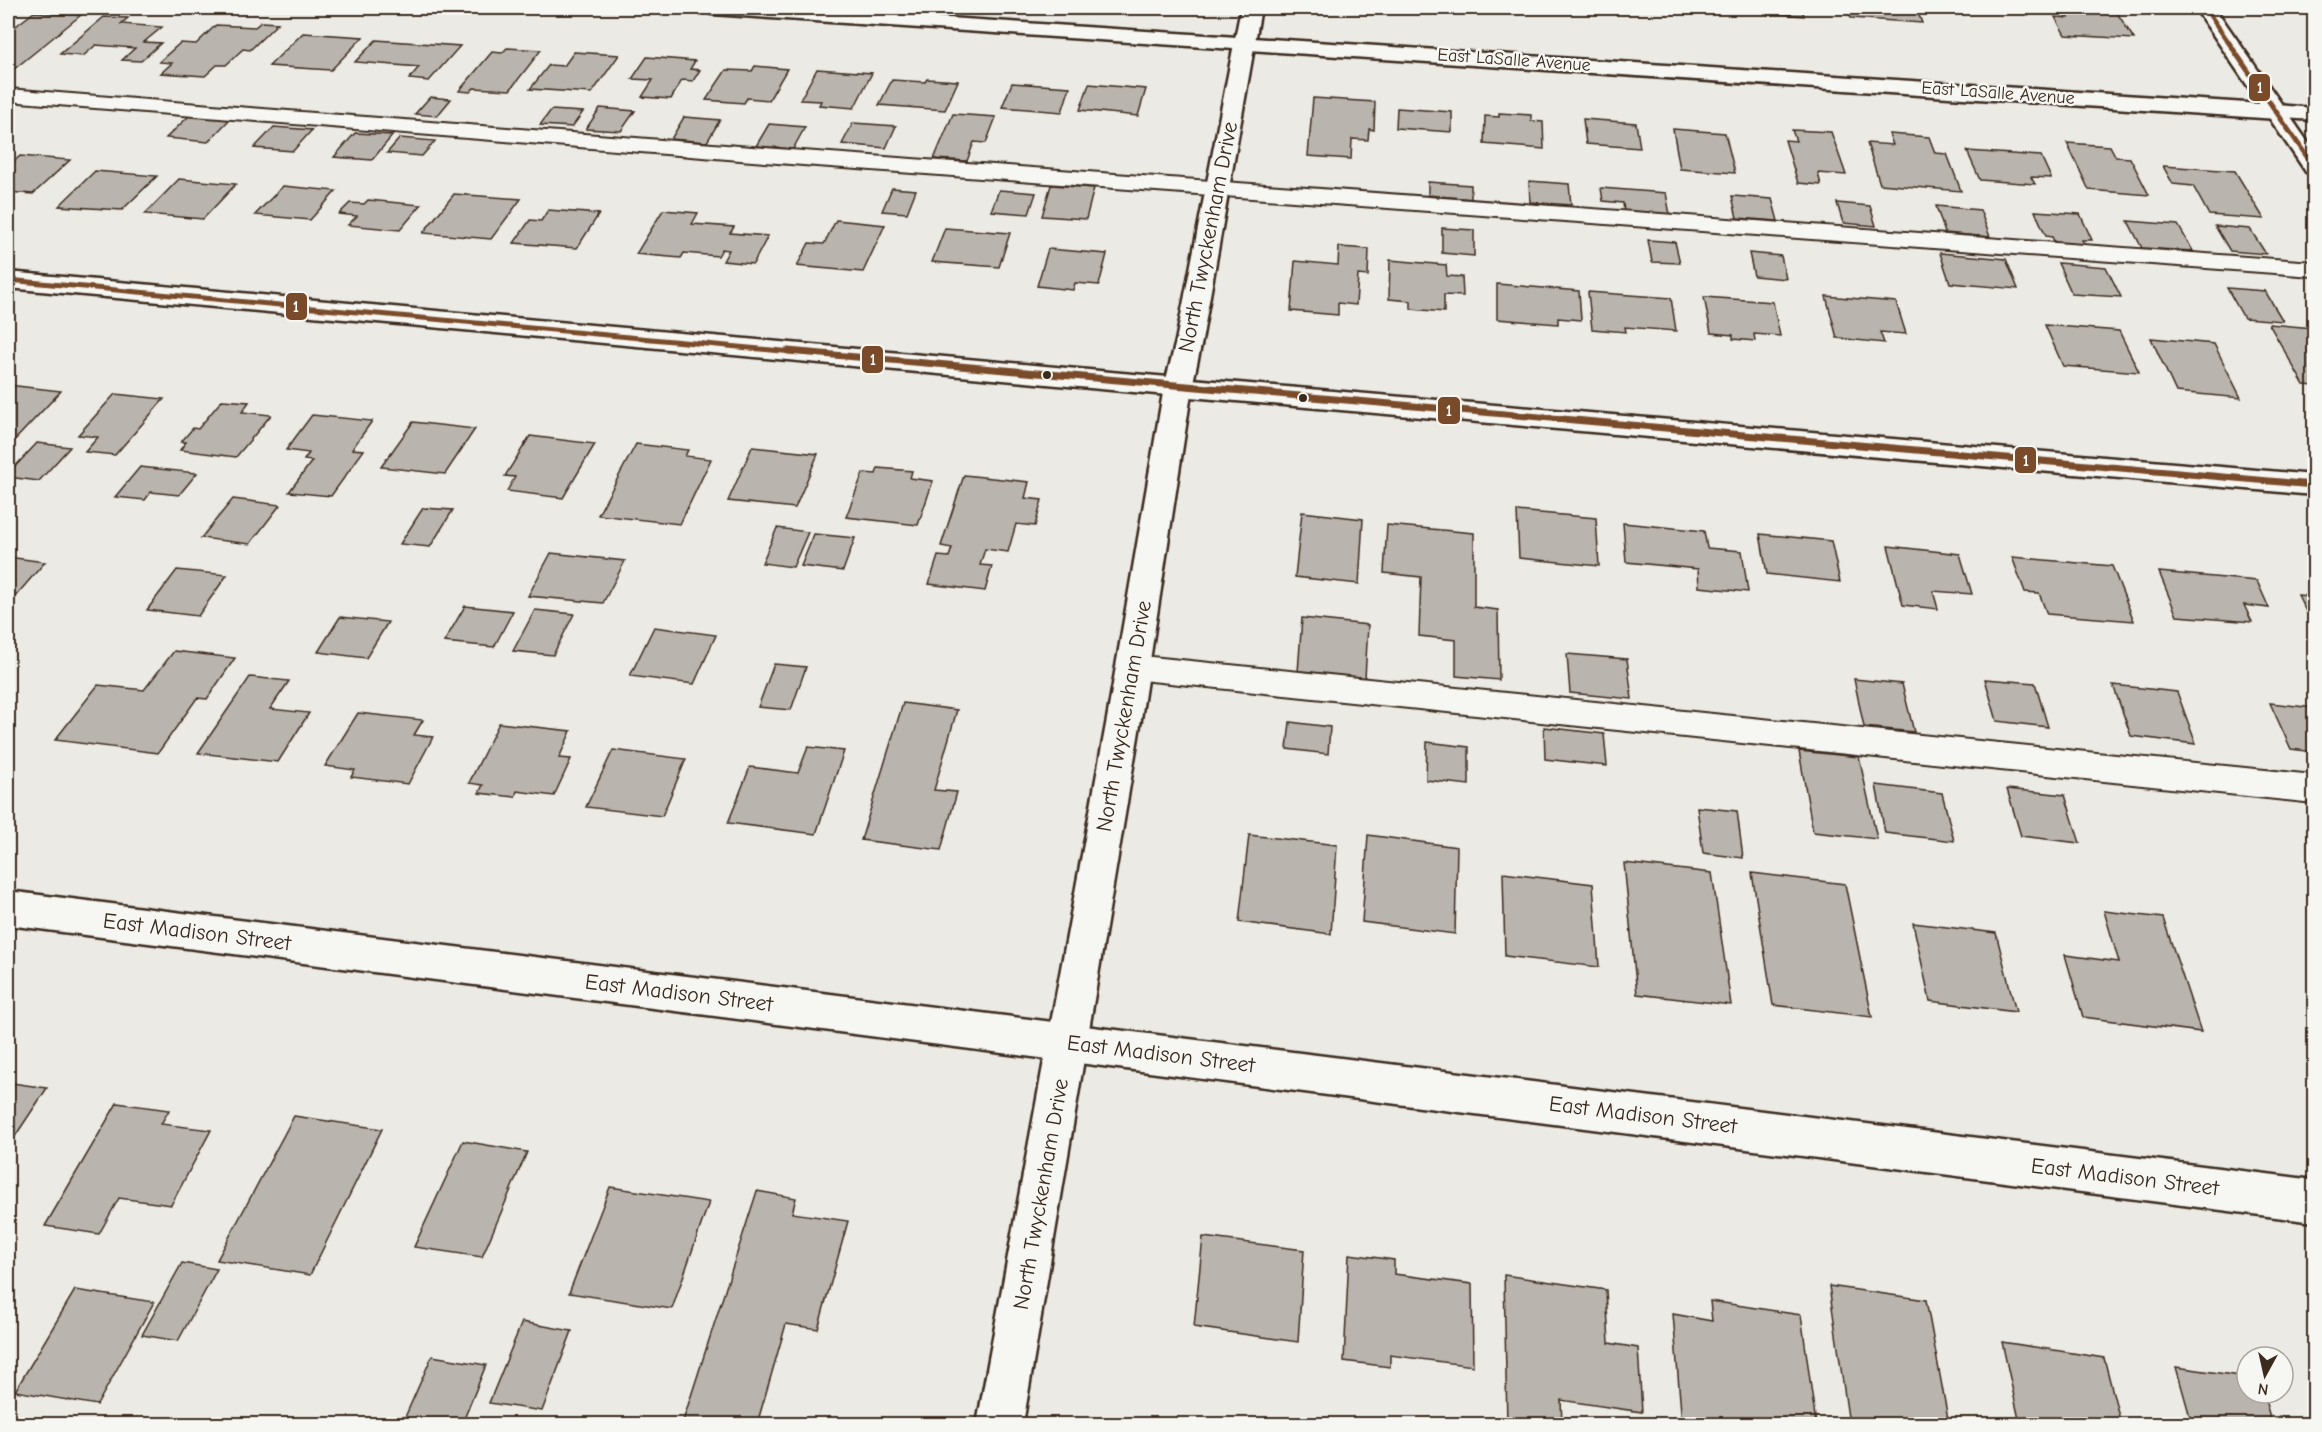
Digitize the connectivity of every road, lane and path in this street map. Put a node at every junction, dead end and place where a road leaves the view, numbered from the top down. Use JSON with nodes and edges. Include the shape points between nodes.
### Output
{"nodes":[{"id":1,"x":712,"y":8,"type":"edge"},
{"id":2,"x":1251,"y":8,"type":"edge"},
{"id":3,"x":2205,"y":8,"type":"edge"},
{"id":4,"x":1245,"y":43,"type":"junction"},
{"id":5,"x":8,"y":95,"type":"edge"},
{"id":6,"x":2277,"y":112,"type":"junction"},
{"id":7,"x":2314,"y":114,"type":"edge"},
{"id":8,"x":2314,"y":167,"type":"edge"},
{"id":9,"x":1217,"y":188,"type":"junction"},
{"id":10,"x":2314,"y":268,"type":"edge"},
{"id":11,"x":8,"y":280,"type":"edge"},
{"id":12,"x":1178,"y":387,"type":"junction"},
{"id":13,"x":2314,"y":485,"type":"edge"},
{"id":14,"x":1132,"y":668,"type":"junction"},
{"id":15,"x":2314,"y":789,"type":"edge"},
{"id":16,"x":8,"y":908,"type":"edge"},
{"id":17,"x":1067,"y":1042,"type":"junction"},
{"id":18,"x":2314,"y":1201,"type":"edge"},
{"id":19,"x":1000,"y":1425,"type":"edge"}],
"edges":[{"from":1,"to":4,"type":"street","name":"East LaSalle Avenue"},
{"from":2,"to":4,"type":"street","name":"North Twyckenham Drive"},
{"from":3,"to":6,"type":"street"},
{"from":4,"to":6,"type":"street","name":"East LaSalle Avenue"},
{"from":4,"to":9,"type":"street","name":"North Twyckenham Drive"},
{"from":5,"to":9,"type":"lane"},
{"from":6,"to":7,"type":"street","name":"East LaSalle Avenue"},
{"from":6,"to":8,"type":"street"},
{"from":9,"to":10,"type":"lane"},
{"from":9,"to":12,"type":"street","name":"North Twyckenham Drive"},
{"from":11,"to":12,"type":"street"},
{"from":12,"to":13,"type":"street"},
{"from":12,"to":14,"type":"street","name":"North Twyckenham Drive"},
{"from":14,"to":15,"type":"lane"},
{"from":14,"to":17,"type":"street","name":"North Twyckenham Drive"},
{"from":16,"to":17,"type":"street","name":"East Madison Street"},
{"from":17,"to":18,"type":"street","name":"East Madison Street"},
{"from":17,"to":19,"type":"street","name":"North Twyckenham Drive"}]}
